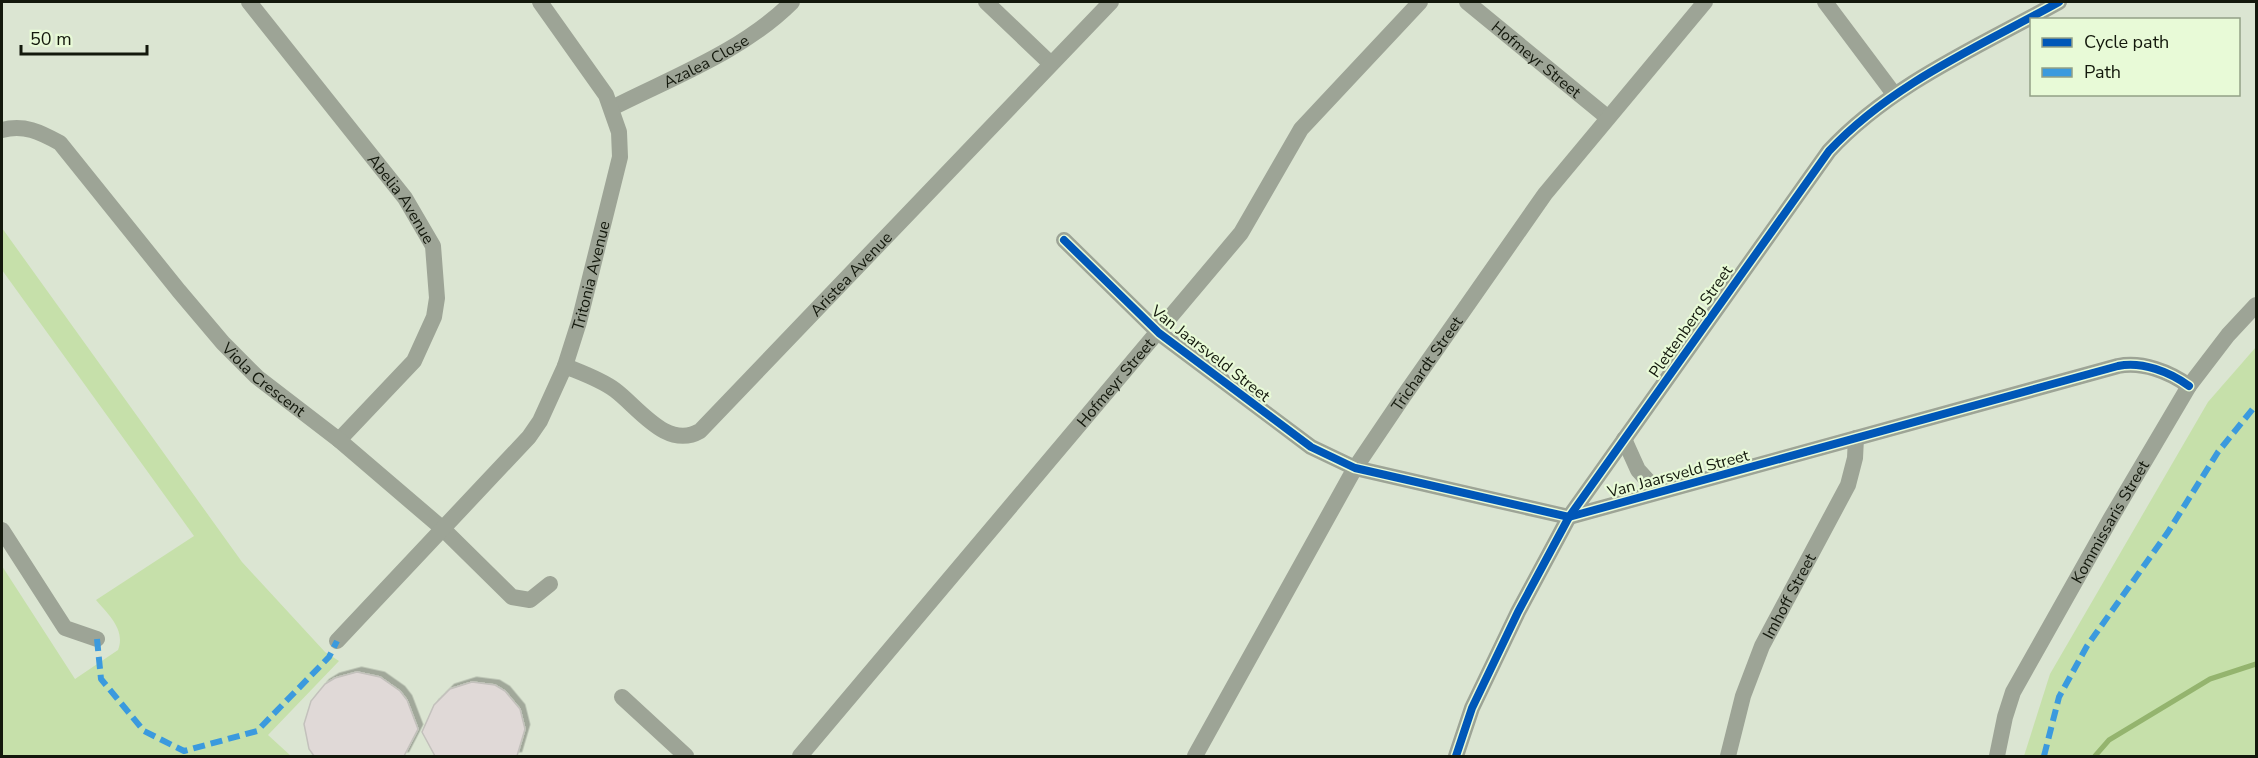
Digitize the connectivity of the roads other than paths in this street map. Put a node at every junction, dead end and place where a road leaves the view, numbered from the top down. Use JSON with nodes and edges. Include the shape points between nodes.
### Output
{"nodes":[{"id":1,"x":249,"y":2,"type":"edge"},
{"id":2,"x":540,"y":2,"type":"edge"},
{"id":3,"x":792,"y":2,"type":"edge"},
{"id":4,"x":986,"y":2,"type":"edge"},
{"id":5,"x":1111,"y":2,"type":"edge"},
{"id":6,"x":1419,"y":2,"type":"edge"},
{"id":7,"x":1467,"y":2,"type":"edge"},
{"id":8,"x":1705,"y":2,"type":"edge"},
{"id":9,"x":1825,"y":2,"type":"edge"},
{"id":10,"x":2059,"y":2,"type":"edge"},
{"id":11,"x":2030,"y":18,"type":"edge"},
{"id":12,"x":2030,"y":18,"type":"edge"},
{"id":13,"x":1051,"y":64,"type":"junction"},
{"id":14,"x":1894,"y":94,"type":"junction"},
{"id":15,"x":612,"y":108,"type":"junction"},
{"id":16,"x":1607,"y":117,"type":"junction"},
{"id":17,"x":2,"y":130,"type":"edge"},
{"id":18,"x":1064,"y":240,"type":"dead end"},
{"id":19,"x":2256,"y":305,"type":"edge"},
{"id":20,"x":1159,"y":333,"type":"junction"},
{"id":21,"x":565,"y":366,"type":"junction"},
{"id":22,"x":2189,"y":386,"type":"junction"},
{"id":23,"x":1856,"y":438,"type":"junction"},
{"id":24,"x":1624,"y":439,"type":"junction"},
{"id":25,"x":339,"y":440,"type":"junction"},
{"id":26,"x":1355,"y":468,"type":"junction"},
{"id":27,"x":1658,"y":492,"type":"junction"},
{"id":28,"x":1569,"y":517,"type":"junction"},
{"id":29,"x":443,"y":529,"type":"junction"},
{"id":30,"x":2,"y":530,"type":"edge"},
{"id":31,"x":550,"y":584,"type":"dead end"},
{"id":32,"x":96,"y":639,"type":"dead end"},
{"id":33,"x":337,"y":641,"type":"dead end"},
{"id":34,"x":622,"y":697,"type":"dead end"},
{"id":35,"x":686,"y":756,"type":"edge"},
{"id":36,"x":800,"y":756,"type":"edge"},
{"id":37,"x":1195,"y":756,"type":"edge"},
{"id":38,"x":1456,"y":756,"type":"edge"},
{"id":39,"x":1728,"y":756,"type":"edge"},
{"id":40,"x":1997,"y":756,"type":"edge"}],
"edges":[{"from":1,"to":25,"type":"street","name":"Abelia Avenue","via":[[405,198],[433,246],[437,298],[434,317],[414,361]]},
{"from":2,"to":15,"type":"street","name":"Tritonia Avenue","via":[[599,83]]},
{"from":3,"to":15,"type":"street","name":"Azalea Close","via":[[735,46]]},
{"from":4,"to":13,"type":"street"},
{"from":5,"to":13,"type":"street","name":"Aristea Avenue"},
{"from":6,"to":20,"type":"street","name":"Hofmeyr Street","via":[[1301,129],[1242,233]]},
{"from":7,"to":16,"type":"street","name":"Hofmeyr Street"},
{"from":8,"to":16,"type":"street","name":"Trichardt Street"},
{"from":9,"to":14,"type":"street"},
{"from":10,"to":12,"type":"street","name":"Plettenberg Street"},
{"from":11,"to":14,"type":"street","name":"Plettenberg Street"},
{"from":13,"to":21,"type":"street","name":"Aristea Avenue","via":[[700,431],[680,437],[665,433],[614,390]]},
{"from":14,"to":24,"type":"street","name":"Plettenberg Street","via":[[1847,131],[1812,172]]},
{"from":15,"to":21,"type":"street","name":"Tritonia Avenue","via":[[620,144],[618,172]]},
{"from":16,"to":26,"type":"street","name":"Trichardt Street","via":[[1545,194]]},
{"from":17,"to":25,"type":"street","name":"Viola Crescent","via":[[15,126],[31,129],[60,143],[223,343],[257,377]]},
{"from":18,"to":20,"type":"street","name":"Van Jaarsveld Street"},
{"from":19,"to":22,"type":"street","name":"Kommissaris Street"},
{"from":20,"to":26,"type":"street","name":"Van Jaarsveld Street","via":[[1311,447]]},
{"from":20,"to":36,"type":"street","name":"Hofmeyr Street"},
{"from":21,"to":29,"type":"street","name":"Tritonia Avenue","via":[[530,437]]},
{"from":22,"to":23,"type":"street","name":"Van Jaarsveld Street","via":[[2172,374],[2124,364]]},
{"from":22,"to":40,"type":"street","name":"Kommissaris Street","via":[[2013,692]]},
{"from":23,"to":27,"type":"street","name":"Van Jaarsveld Street"},
{"from":23,"to":39,"type":"street","name":"Imhoff Street","via":[[1850,479],[1762,646],[1743,696]]},
{"from":24,"to":27,"type":"street","via":[[1638,470]]},
{"from":24,"to":28,"type":"street","name":"Plettenberg Street"},
{"from":25,"to":29,"type":"street","name":"Viola Crescent"},
{"from":26,"to":28,"type":"street","name":"Van Jaarsveld Street"},
{"from":26,"to":37,"type":"street","name":"Trichardt Street"},
{"from":27,"to":28,"type":"street","name":"Van Jaarsveld Street"},
{"from":28,"to":38,"type":"street","name":"Plettenberg Street","via":[[1472,708]]},
{"from":29,"to":31,"type":"street","name":"Viola Crescent","via":[[512,597],[530,600]]},
{"from":29,"to":33,"type":"street","name":"Tritonia Avenue"},
{"from":30,"to":32,"type":"street","via":[[66,628]]},
{"from":34,"to":35,"type":"street"}]}
